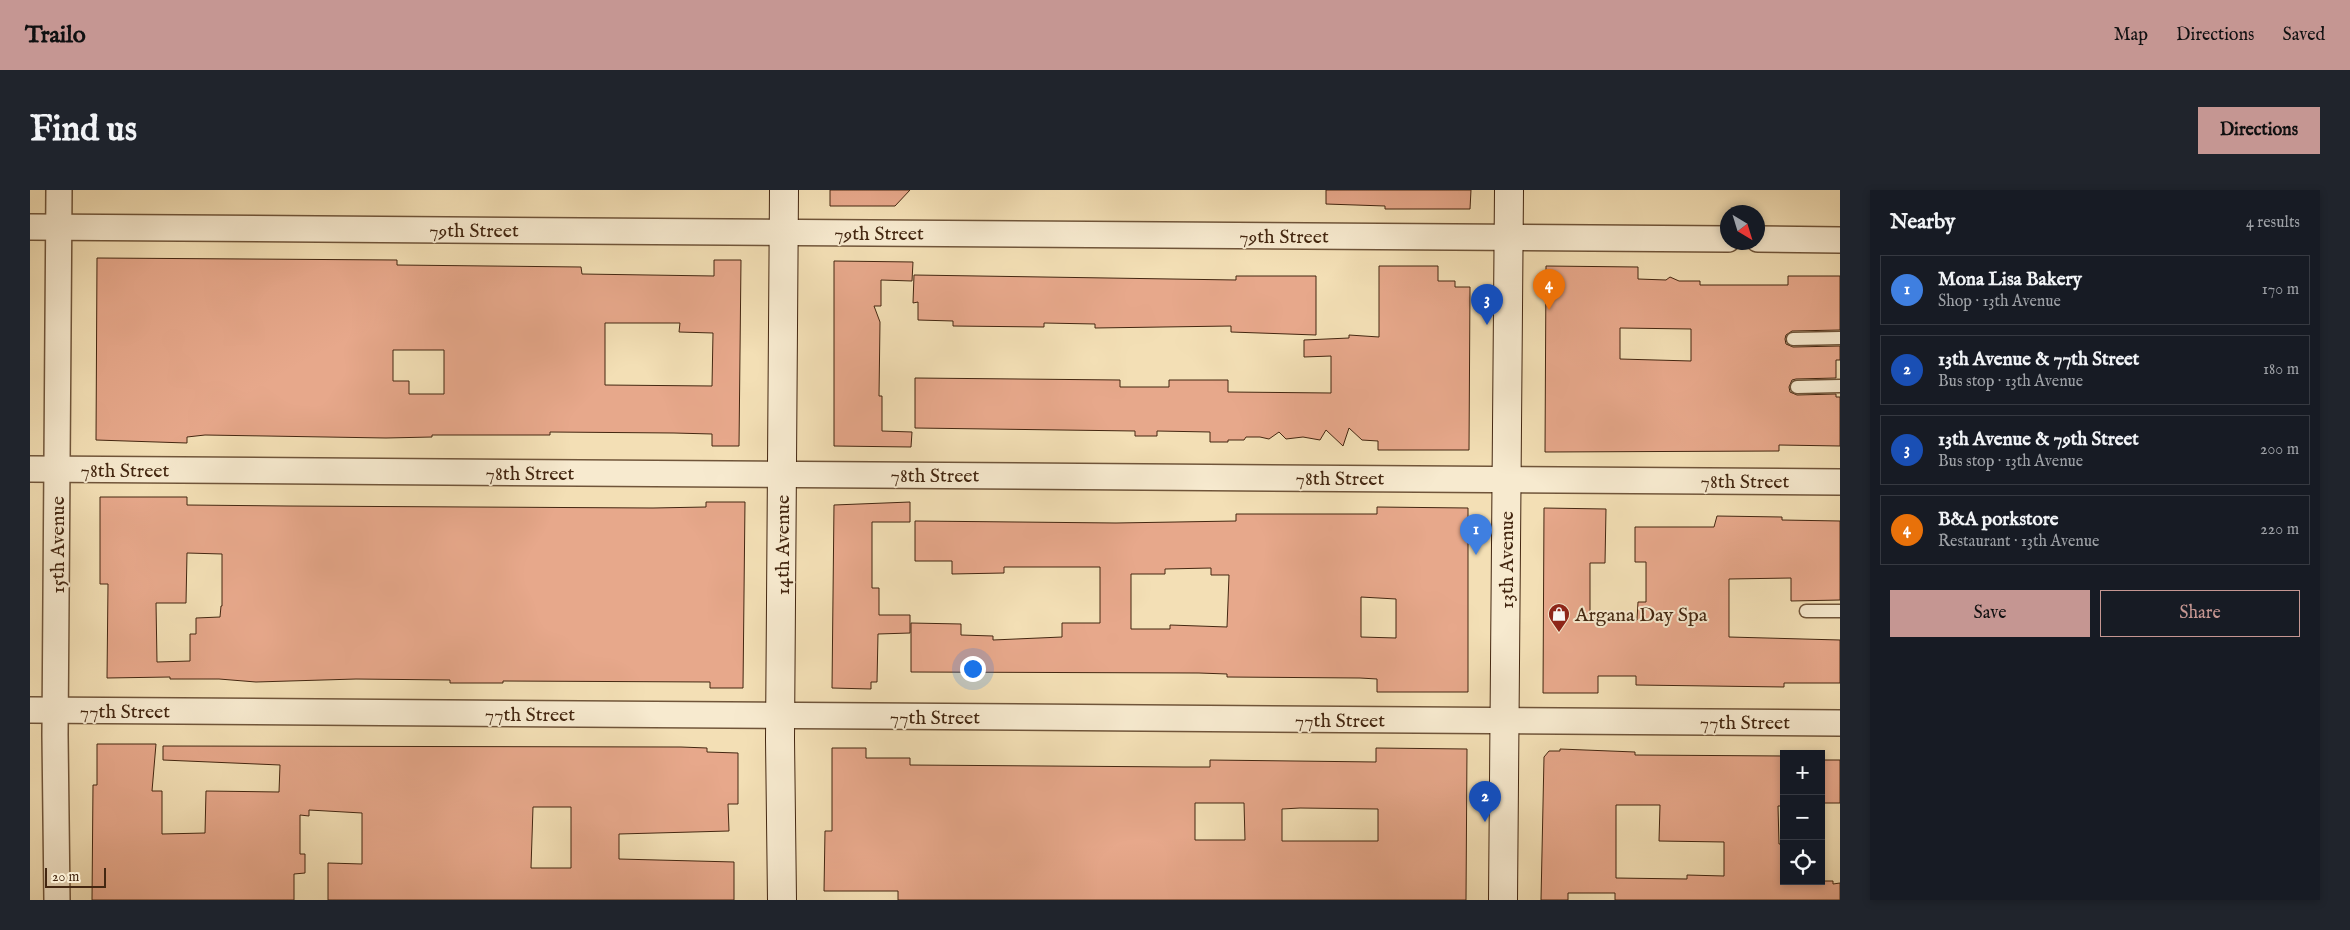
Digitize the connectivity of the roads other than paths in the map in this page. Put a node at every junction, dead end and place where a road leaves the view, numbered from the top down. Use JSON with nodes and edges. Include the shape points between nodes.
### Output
{"nodes":[{"id":1,"x":59,"y":190,"type":"edge"},
{"id":2,"x":784,"y":190,"type":"edge"},
{"id":3,"x":1509,"y":190,"type":"edge"},
{"id":4,"x":30,"y":227,"type":"edge"},
{"id":5,"x":59,"y":227,"type":"junction"},
{"id":6,"x":784,"y":233,"type":"junction"},
{"id":7,"x":1508,"y":238,"type":"junction"},
{"id":8,"x":1720,"y":239,"type":"edge"},
{"id":9,"x":1765,"y":239,"type":"edge"},
{"id":10,"x":1840,"y":240,"type":"edge"},
{"id":11,"x":1840,"y":338,"type":"edge"},
{"id":12,"x":1793,"y":339,"type":"dead end"},
{"id":13,"x":1840,"y":386,"type":"edge"},
{"id":14,"x":1797,"y":387,"type":"dead end"},
{"id":15,"x":30,"y":469,"type":"edge"},
{"id":16,"x":57,"y":469,"type":"junction"},
{"id":17,"x":782,"y":474,"type":"junction"},
{"id":18,"x":1506,"y":479,"type":"junction"},
{"id":19,"x":1840,"y":482,"type":"edge"},
{"id":20,"x":1806,"y":611,"type":"dead end"},
{"id":21,"x":1840,"y":611,"type":"edge"},
{"id":22,"x":30,"y":710,"type":"edge"},
{"id":23,"x":56,"y":710,"type":"junction"},
{"id":24,"x":780,"y":716,"type":"junction"},
{"id":25,"x":1505,"y":721,"type":"junction"},
{"id":26,"x":1840,"y":723,"type":"edge"},
{"id":27,"x":57,"y":900,"type":"edge"},
{"id":28,"x":782,"y":900,"type":"edge"},
{"id":29,"x":1503,"y":900,"type":"edge"}],
"edges":[{"from":1,"to":5,"type":"street","name":"15th Avenue"},
{"from":2,"to":6,"type":"main road","name":"14th Avenue"},
{"from":3,"to":7,"type":"main road","name":"13th Avenue"},
{"from":4,"to":5,"type":"street","name":"79th Street"},
{"from":5,"to":6,"type":"street","name":"79th Street"},
{"from":5,"to":16,"type":"street","name":"15th Avenue"},
{"from":6,"to":7,"type":"street","name":"79th Street"},
{"from":6,"to":17,"type":"main road","name":"14th Avenue"},
{"from":7,"to":8,"type":"street","name":"79th Street"},
{"from":7,"to":18,"type":"main road","name":"13th Avenue"},
{"from":9,"to":10,"type":"street"},
{"from":11,"to":12,"type":"lane"},
{"from":13,"to":14,"type":"lane"},
{"from":15,"to":16,"type":"street","name":"78th Street"},
{"from":16,"to":17,"type":"street","name":"78th Street"},
{"from":16,"to":23,"type":"street","name":"15th Avenue"},
{"from":17,"to":18,"type":"street","name":"78th Street"},
{"from":17,"to":24,"type":"main road","name":"14th Avenue"},
{"from":18,"to":19,"type":"street","name":"78th Street"},
{"from":18,"to":25,"type":"main road","name":"13th Avenue"},
{"from":20,"to":21,"type":"lane"},
{"from":22,"to":23,"type":"street","name":"77th Street"},
{"from":23,"to":24,"type":"street","name":"77th Street"},
{"from":23,"to":27,"type":"street","name":"15th Avenue"},
{"from":24,"to":25,"type":"street","name":"77th Street"},
{"from":24,"to":28,"type":"main road","name":"14th Avenue"},
{"from":25,"to":26,"type":"street","name":"77th Street"},
{"from":25,"to":29,"type":"main road","name":"13th Avenue"}]}
